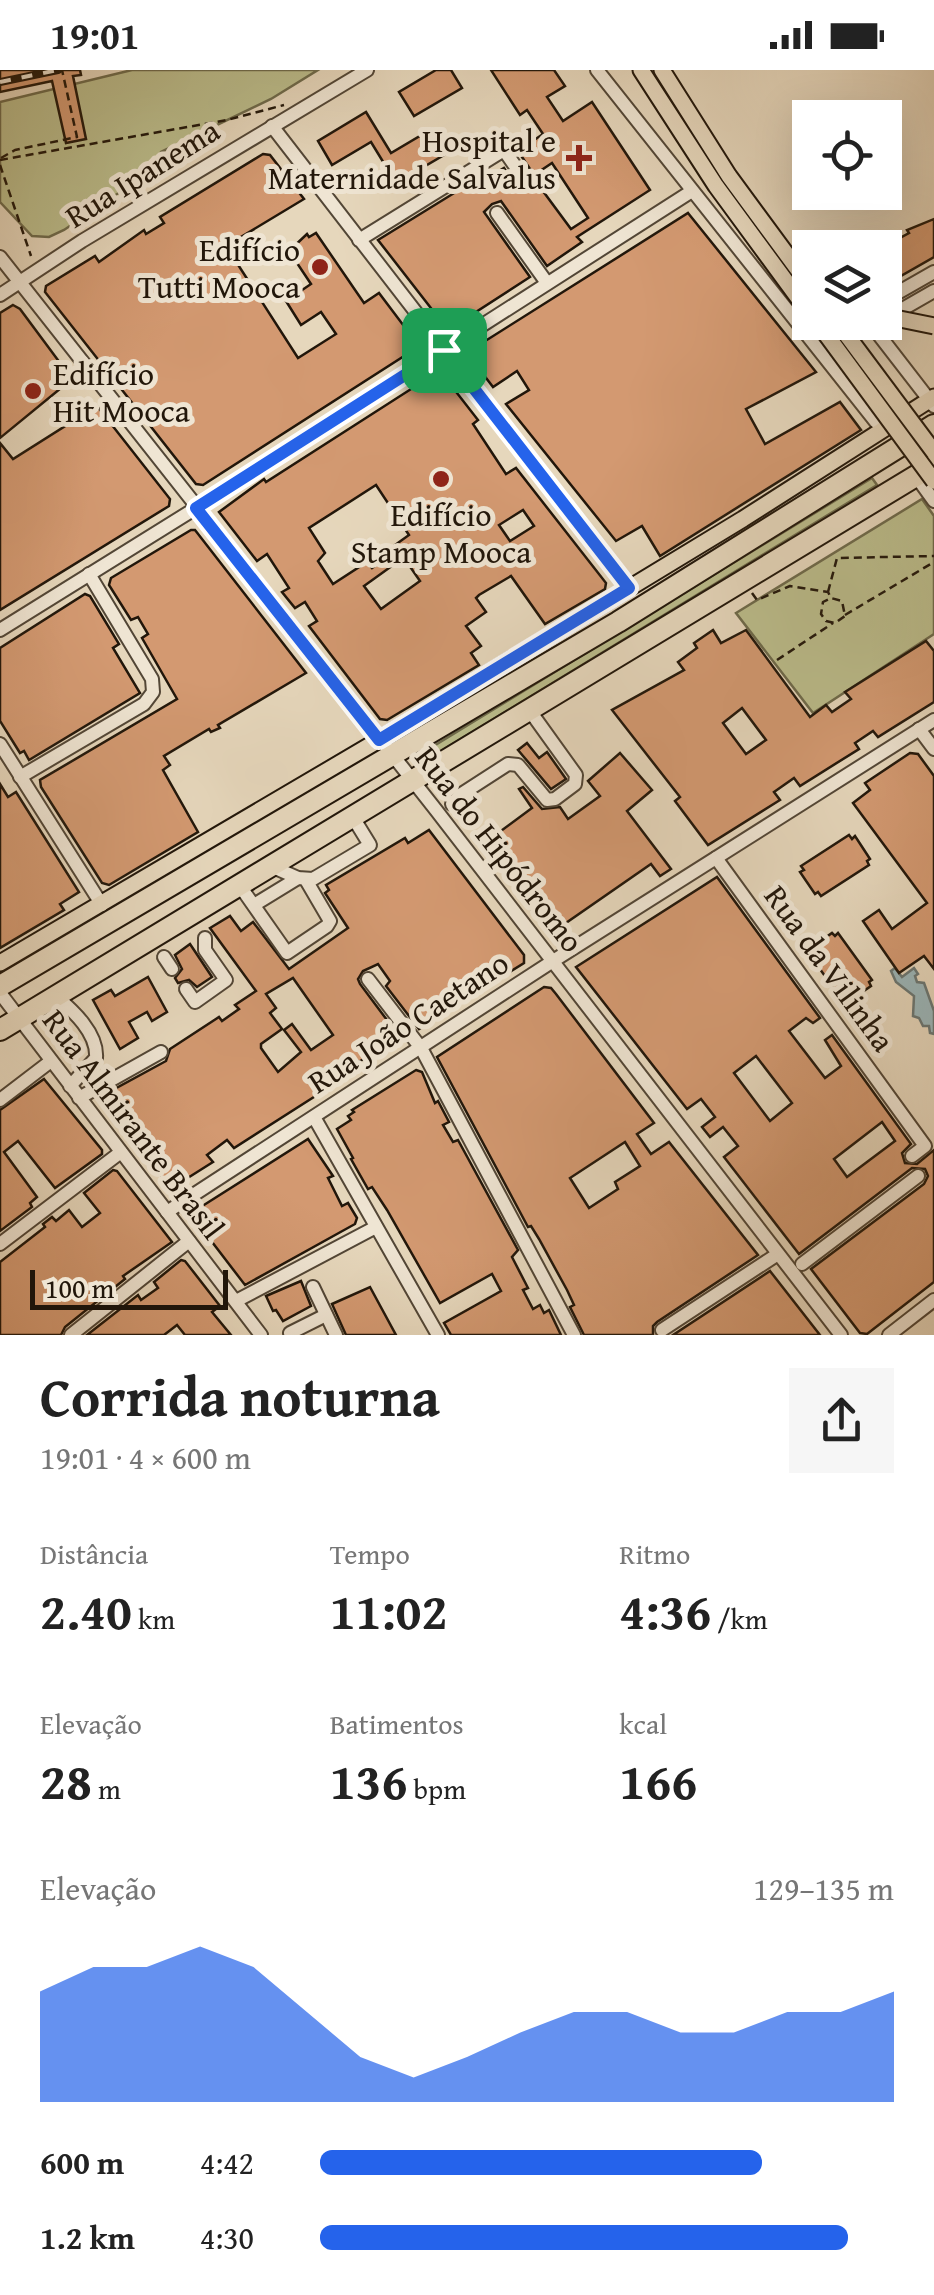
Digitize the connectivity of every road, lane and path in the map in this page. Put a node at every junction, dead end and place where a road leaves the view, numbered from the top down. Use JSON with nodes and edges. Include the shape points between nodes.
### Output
{"nodes":[{"id":1,"x":62,"y":70,"type":"edge"},
{"id":2,"x":367,"y":70,"type":"edge"},
{"id":3,"x":597,"y":70,"type":"edge"},
{"id":4,"x":642,"y":70,"type":"edge"},
{"id":5,"x":662,"y":70,"type":"edge"},
{"id":6,"x":285,"y":106,"type":"dead end"},
{"id":7,"x":272,"y":126,"type":"junction"},
{"id":8,"x":0,"y":161,"type":"edge"},
{"id":9,"x":520,"y":173,"type":"dead end"},
{"id":10,"x":692,"y":191,"type":"junction"},
{"id":11,"x":497,"y":213,"type":"dead end"},
{"id":12,"x":772,"y":234,"type":"junction"},
{"id":13,"x":359,"y":240,"type":"junction"},
{"id":14,"x":792,"y":253,"type":"edge"},
{"id":15,"x":0,"y":257,"type":"edge"},
{"id":16,"x":792,"y":261,"type":"edge"},
{"id":17,"x":37,"y":272,"type":"junction"},
{"id":18,"x":934,"y":272,"type":"edge"},
{"id":19,"x":20,"y":283,"type":"junction"},
{"id":20,"x":547,"y":283,"type":"junction"},
{"id":21,"x":792,"y":289,"type":"edge"},
{"id":22,"x":902,"y":290,"type":"edge"},
{"id":23,"x":934,"y":291,"type":"edge"},
{"id":24,"x":0,"y":295,"type":"edge"},
{"id":25,"x":902,"y":308,"type":"edge"},
{"id":26,"x":902,"y":323,"type":"edge"},
{"id":27,"x":934,"y":326,"type":"edge"},
{"id":28,"x":820,"y":340,"type":"edge"},
{"id":29,"x":829,"y":340,"type":"edge"},
{"id":30,"x":849,"y":340,"type":"edge"},
{"id":31,"x":850,"y":340,"type":"edge"},
{"id":32,"x":891,"y":340,"type":"edge"},
{"id":33,"x":814,"y":344,"type":"junction"},
{"id":34,"x":444,"y":350,"type":"junction"},
{"id":35,"x":824,"y":356,"type":"junction"},
{"id":36,"x":933,"y":401,"type":"edge"},
{"id":37,"x":876,"y":422,"type":"dead end"},
{"id":38,"x":934,"y":425,"type":"edge"},
{"id":39,"x":934,"y":452,"type":"edge"},
{"id":40,"x":934,"y":465,"type":"edge"},
{"id":41,"x":930,"y":481,"type":"edge"},
{"id":42,"x":885,"y":494,"type":"junction"},
{"id":43,"x":934,"y":501,"type":"edge"},
{"id":44,"x":196,"y":508,"type":"junction"},
{"id":45,"x":934,"y":559,"type":"edge"},
{"id":46,"x":90,"y":574,"type":"junction"},
{"id":47,"x":744,"y":582,"type":"junction"},
{"id":48,"x":629,"y":588,"type":"junction"},
{"id":49,"x":828,"y":592,"type":"junction"},
{"id":50,"x":830,"y":598,"type":"junction"},
{"id":51,"x":845,"y":616,"type":"junction"},
{"id":52,"x":834,"y":623,"type":"junction"},
{"id":53,"x":0,"y":630,"type":"edge"},
{"id":54,"x":777,"y":660,"type":"dead end"},
{"id":55,"x":530,"y":712,"type":"junction"},
{"id":56,"x":934,"y":720,"type":"edge"},
{"id":57,"x":919,"y":729,"type":"junction"},
{"id":58,"x":0,"y":744,"type":"edge"},
{"id":59,"x":386,"y":748,"type":"junction"},
{"id":60,"x":934,"y":750,"type":"edge"},
{"id":61,"x":20,"y":777,"type":"junction"},
{"id":62,"x":414,"y":782,"type":"junction"},
{"id":63,"x":452,"y":804,"type":"dead end"},
{"id":64,"x":354,"y":819,"type":"junction"},
{"id":65,"x":716,"y":858,"type":"junction"},
{"id":66,"x":273,"y":867,"type":"junction"},
{"id":67,"x":302,"y":879,"type":"junction"},
{"id":68,"x":240,"y":886,"type":"junction"},
{"id":69,"x":102,"y":905,"type":"junction"},
{"id":70,"x":254,"y":906,"type":"junction"},
{"id":71,"x":205,"y":938,"type":"dead end"},
{"id":72,"x":553,"y":961,"type":"junction"},
{"id":73,"x":0,"y":962,"type":"edge"},
{"id":74,"x":368,"y":978,"type":"dead end"},
{"id":75,"x":186,"y":989,"type":"dead end"},
{"id":76,"x":0,"y":990,"type":"edge"},
{"id":77,"x":56,"y":996,"type":"junction"},
{"id":78,"x":19,"y":1019,"type":"junction"},
{"id":79,"x":0,"y":1030,"type":"edge"},
{"id":80,"x":421,"y":1048,"type":"junction"},
{"id":81,"x":161,"y":1052,"type":"dead end"},
{"id":82,"x":51,"y":1061,"type":"junction"},
{"id":83,"x":70,"y":1086,"type":"junction"},
{"id":84,"x":79,"y":1098,"type":"junction"},
{"id":85,"x":0,"y":1100,"type":"edge"},
{"id":86,"x":314,"y":1117,"type":"junction"},
{"id":87,"x":121,"y":1152,"type":"junction"},
{"id":88,"x":912,"y":1156,"type":"dead end"},
{"id":89,"x":918,"y":1176,"type":"dead end"},
{"id":90,"x":167,"y":1212,"type":"junction"},
{"id":91,"x":376,"y":1227,"type":"junction"},
{"id":92,"x":189,"y":1241,"type":"junction"},
{"id":93,"x":0,"y":1244,"type":"edge"},
{"id":94,"x":778,"y":1254,"type":"junction"},
{"id":95,"x":802,"y":1264,"type":"dead end"},
{"id":96,"x":314,"y":1287,"type":"dead end"},
{"id":97,"x":934,"y":1300,"type":"edge"},
{"id":98,"x":236,"y":1301,"type":"junction"},
{"id":99,"x":326,"y":1314,"type":"junction"},
{"id":100,"x":662,"y":1330,"type":"dead end"},
{"id":101,"x":290,"y":1333,"type":"edge"},
{"id":102,"x":71,"y":1335,"type":"edge"},
{"id":103,"x":261,"y":1335,"type":"edge"},
{"id":104,"x":336,"y":1335,"type":"edge"},
{"id":105,"x":438,"y":1335,"type":"edge"},
{"id":106,"x":574,"y":1335,"type":"edge"},
{"id":107,"x":841,"y":1335,"type":"edge"},
{"id":108,"x":889,"y":1335,"type":"edge"}],
"edges":[{"from":1,"to":8,"type":"path","via":[[77,137],[16,150]]},
{"from":2,"to":7,"type":"street","name":"Rua Ipanema"},
{"from":3,"to":10,"type":"street"},
{"from":4,"to":21,"type":"main road"},
{"from":5,"to":12,"type":"main road"},
{"from":6,"to":8,"type":"path"},
{"from":7,"to":13,"type":"street"},
{"from":7,"to":17,"type":"street","name":"Rua Ipanema"},
{"from":8,"to":17,"type":"path"},
{"from":9,"to":13,"type":"street","via":[[504,150]]},
{"from":10,"to":20,"type":"street"},
{"from":10,"to":33,"type":"street"},
{"from":11,"to":20,"type":"street"},
{"from":12,"to":14,"type":"main road"},
{"from":12,"to":16,"type":"main road"},
{"from":13,"to":34,"type":"street"},
{"from":15,"to":19,"type":"street","name":"Rua do Hipódromo"},
{"from":17,"to":19,"type":"street","name":"Rua Ipanema"},
{"from":18,"to":22,"type":"street"},
{"from":19,"to":24,"type":"street","name":"Rua Ipanema"},
{"from":19,"to":44,"type":"street","name":"Rua do Hipódromo"},
{"from":20,"to":34,"type":"street"},
{"from":23,"to":25,"type":"street"},
{"from":26,"to":27,"type":"main road","bridge":true},
{"from":28,"to":33,"type":"street"},
{"from":29,"to":41,"type":"main road","bridge":true},
{"from":30,"to":35,"type":"street"},
{"from":31,"to":39,"type":"main road","bridge":true},
{"from":32,"to":36,"type":"street"},
{"from":33,"to":35,"type":"street"},
{"from":34,"to":44,"type":"street"},
{"from":34,"to":48,"type":"street"},
{"from":35,"to":37,"type":"street"},
{"from":36,"to":48,"type":"main road"},
{"from":38,"to":59,"type":"highway","via":[[618,622]]},
{"from":40,"to":42,"type":"highway"},
{"from":41,"to":42,"type":"main road"},
{"from":41,"to":43,"type":"street"},
{"from":42,"to":47,"type":"highway"},
{"from":44,"to":46,"type":"street"},
{"from":44,"to":59,"type":"street","name":"Rua do Hipódromo"},
{"from":45,"to":49,"type":"path","via":[[836,558]]},
{"from":45,"to":51,"type":"path"},
{"from":46,"to":53,"type":"street"},
{"from":46,"to":61,"type":"street","via":[[152,679],[152,692],[144,704]]},
{"from":47,"to":49,"type":"path","via":[[757,600],[790,586]]},
{"from":47,"to":55,"type":"highway"},
{"from":48,"to":59,"type":"main road"},
{"from":49,"to":50,"type":"path"},
{"from":50,"to":51,"type":"path","via":[[842,601]]},
{"from":50,"to":52,"type":"path","via":[[821,614]]},
{"from":51,"to":52,"type":"path"},
{"from":52,"to":54,"type":"path"},
{"from":55,"to":62,"type":"highway"},
{"from":55,"to":63,"type":"street","via":[[576,775],[575,784],[546,800],[518,765],[508,764]]},
{"from":56,"to":57,"type":"street","name":"Rua João Caetano"},
{"from":57,"to":60,"type":"street"},
{"from":57,"to":65,"type":"street","name":"Rua João Caetano"},
{"from":58,"to":61,"type":"street"},
{"from":59,"to":62,"type":"street","name":"Rua do Hipódromo"},
{"from":59,"to":69,"type":"main road"},
{"from":59,"to":76,"type":"highway"},
{"from":61,"to":69,"type":"street"},
{"from":62,"to":64,"type":"highway"},
{"from":62,"to":72,"type":"street","name":"Rua do Hipódromo"},
{"from":64,"to":66,"type":"highway"},
{"from":64,"to":67,"type":"street","via":[[370,845]]},
{"from":65,"to":72,"type":"street","name":"Rua João Caetano"},
{"from":65,"to":88,"type":"street","name":"Rua da Vilinha","via":[[925,1146]]},
{"from":66,"to":67,"type":"street"},
{"from":66,"to":68,"type":"highway"},
{"from":67,"to":70,"type":"street"},
{"from":67,"to":70,"type":"street","via":[[330,921],[290,952]]},
{"from":68,"to":70,"type":"street"},
{"from":68,"to":77,"type":"highway"},
{"from":69,"to":73,"type":"main road"},
{"from":71,"to":75,"type":"street","via":[[205,950],[226,980],[195,1002]]},
{"from":72,"to":80,"type":"street","name":"Rua João Caetano"},
{"from":72,"to":94,"type":"street","name":"Rua do Hipódromo"},
{"from":74,"to":80,"type":"street"},
{"from":76,"to":78,"type":"street","name":"Rua Almirante Brasil"},
{"from":77,"to":78,"type":"highway"},
{"from":77,"to":83,"type":"street","via":[[96,1046],[96,1058]]},
{"from":78,"to":79,"type":"highway"},
{"from":78,"to":82,"type":"street","name":"Rua Almirante Brasil"},
{"from":80,"to":86,"type":"street","name":"Rua João Caetano"},
{"from":80,"to":106,"type":"street"},
{"from":81,"to":84,"type":"street"},
{"from":82,"to":83,"type":"street","name":"Rua Almirante Brasil"},
{"from":82,"to":85,"type":"street"},
{"from":83,"to":84,"type":"street","name":"Rua Almirante Brasil"},
{"from":84,"to":87,"type":"street","name":"Rua Almirante Brasil"},
{"from":86,"to":90,"type":"street","name":"Rua João Caetano"},
{"from":86,"to":91,"type":"street"},
{"from":87,"to":90,"type":"street","name":"Rua Almirante Brasil"},
{"from":87,"to":93,"type":"street"},
{"from":89,"to":95,"type":"street"},
{"from":90,"to":92,"type":"street","name":"Rua Almirante Brasil"},
{"from":91,"to":98,"type":"street"},
{"from":91,"to":105,"type":"street"},
{"from":92,"to":98,"type":"street","name":"Rua Almirante Brasil"},
{"from":92,"to":102,"type":"street"},
{"from":94,"to":100,"type":"street"},
{"from":94,"to":107,"type":"street","name":"Rua do Hipódromo"},
{"from":96,"to":99,"type":"street"},
{"from":97,"to":108,"type":"street"},
{"from":98,"to":103,"type":"street","name":"Rua Almirante Brasil"},
{"from":99,"to":101,"type":"street"},
{"from":99,"to":104,"type":"street"}]}
